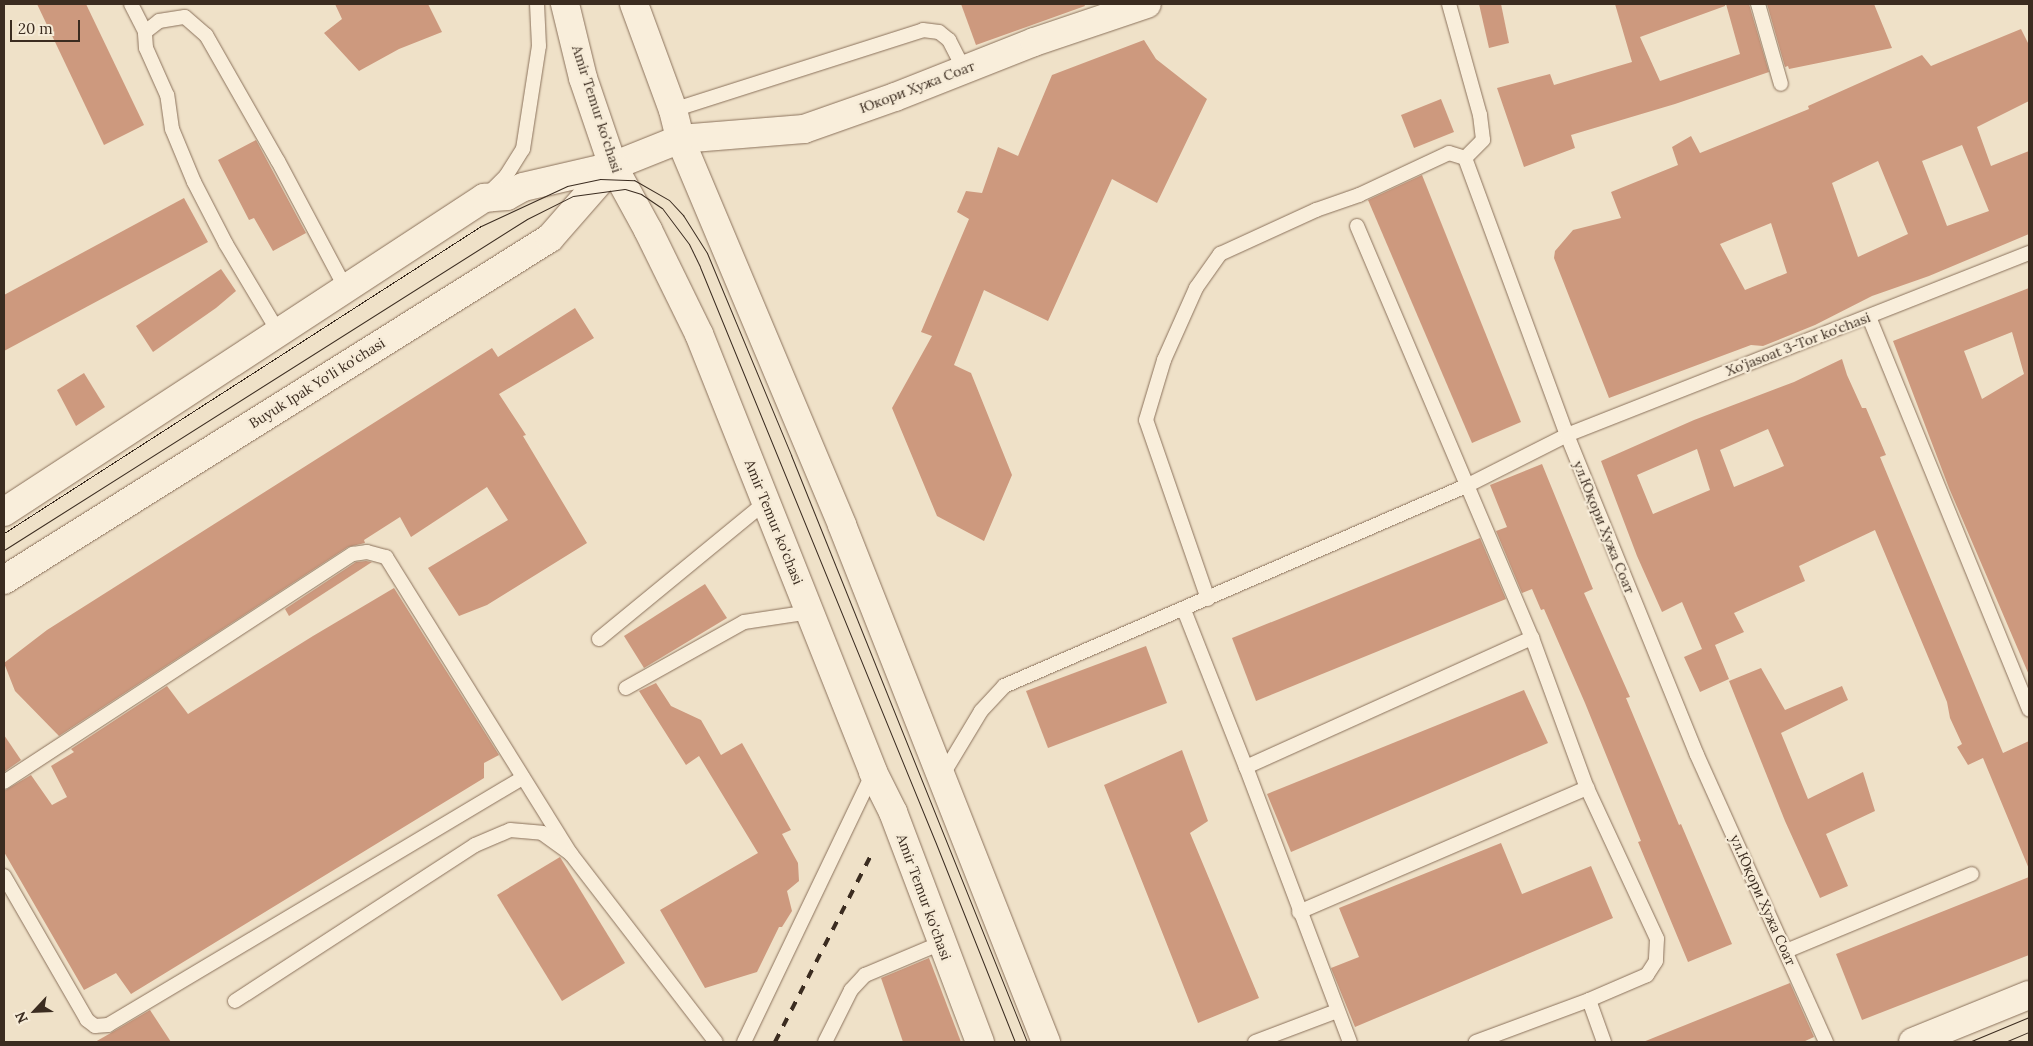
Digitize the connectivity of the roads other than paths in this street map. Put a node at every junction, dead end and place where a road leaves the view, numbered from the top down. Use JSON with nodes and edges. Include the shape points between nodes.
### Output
{"nodes":[{"id":1,"x":131,"y":4,"type":"edge"},
{"id":2,"x":537,"y":4,"type":"edge"},
{"id":3,"x":566,"y":4,"type":"edge"},
{"id":4,"x":634,"y":4,"type":"edge"},
{"id":5,"x":1147,"y":4,"type":"edge"},
{"id":6,"x":1449,"y":4,"type":"edge"},
{"id":7,"x":1758,"y":4,"type":"edge"},
{"id":8,"x":145,"y":32,"type":"junction"},
{"id":9,"x":964,"y":69,"type":"junction"},
{"id":10,"x":1781,"y":84,"type":"dead end"},
{"id":11,"x":672,"y":110,"type":"junction"},
{"id":12,"x":680,"y":139,"type":"junction"},
{"id":13,"x":1465,"y":158,"type":"junction"},
{"id":14,"x":613,"y":166,"type":"junction"},
{"id":15,"x":484,"y":198,"type":"junction"},
{"id":16,"x":1357,"y":226,"type":"dead end"},
{"id":17,"x":2029,"y":253,"type":"edge"},
{"id":18,"x":346,"y":289,"type":"junction"},
{"id":19,"x":1868,"y":317,"type":"junction"},
{"id":20,"x":279,"y":333,"type":"junction"},
{"id":21,"x":1567,"y":435,"type":"junction"},
{"id":22,"x":1466,"y":486,"type":"junction"},
{"id":23,"x":766,"y":502,"type":"junction"},
{"id":24,"x":4,"y":512,"type":"edge"},
{"id":25,"x":4,"y":580,"type":"edge"},
{"id":26,"x":1208,"y":599,"type":"junction"},
{"id":27,"x":1184,"y":610,"type":"junction"},
{"id":28,"x":810,"y":612,"type":"junction"},
{"id":29,"x":1532,"y":638,"type":"junction"},
{"id":30,"x":599,"y":639,"type":"dead end"},
{"id":31,"x":626,"y":688,"type":"dead end"},
{"id":32,"x":2029,"y":710,"type":"edge"},
{"id":33,"x":1246,"y":767,"type":"junction"},
{"id":34,"x":874,"y":772,"type":"junction"},
{"id":35,"x":942,"y":776,"type":"junction"},
{"id":36,"x":523,"y":778,"type":"junction"},
{"id":37,"x":4,"y":782,"type":"edge"},
{"id":38,"x":1588,"y":788,"type":"junction"},
{"id":39,"x":571,"y":854,"type":"junction"},
{"id":40,"x":1972,"y":874,"type":"dead end"},
{"id":41,"x":4,"y":876,"type":"edge"},
{"id":42,"x":1300,"y":912,"type":"junction"},
{"id":43,"x":941,"y":942,"type":"junction"},
{"id":44,"x":1786,"y":951,"type":"junction"},
{"id":45,"x":2029,"y":994,"type":"edge"},
{"id":46,"x":1589,"y":1000,"type":"junction"},
{"id":47,"x":235,"y":1001,"type":"dead end"},
{"id":48,"x":1337,"y":1011,"type":"junction"},
{"id":49,"x":716,"y":1042,"type":"edge"},
{"id":50,"x":744,"y":1042,"type":"edge"},
{"id":51,"x":825,"y":1042,"type":"edge"},
{"id":52,"x":980,"y":1042,"type":"edge"},
{"id":53,"x":1046,"y":1042,"type":"edge"},
{"id":54,"x":1255,"y":1042,"type":"edge"},
{"id":55,"x":1350,"y":1042,"type":"edge"},
{"id":56,"x":1476,"y":1042,"type":"edge"},
{"id":57,"x":1604,"y":1042,"type":"edge"},
{"id":58,"x":1826,"y":1042,"type":"edge"},
{"id":59,"x":1912,"y":1042,"type":"edge"}],
"edges":[{"from":1,"to":8,"type":"lane"},
{"from":2,"to":15,"type":"lane","via":[[539,46],[523,149],[506,176]]},
{"from":3,"to":14,"type":"main road","name":"Amir Temur ko'chasi","via":[[583,78]]},
{"from":4,"to":11,"type":"main road"},
{"from":5,"to":9,"type":"main road","name":"Юкори Хужа Соат"},
{"from":6,"to":13,"type":"lane","via":[[1480,115],[1483,140]]},
{"from":7,"to":10,"type":"lane"},
{"from":8,"to":18,"type":"lane","via":[[159,21],[185,18],[206,35]]},
{"from":8,"to":20,"type":"lane","via":[[146,48],[167,95],[172,129],[194,182],[226,244]]},
{"from":9,"to":11,"type":"lane","via":[[949,40],[939,32],[923,30]]},
{"from":9,"to":12,"type":"main road","name":"Юкори Хужа Соат","via":[[804,128]]},
{"from":11,"to":12,"type":"main road"},
{"from":12,"to":14,"type":"main road","name":"Buyuk Ipak Yo'li ko'chasi"},
{"from":12,"to":35,"type":"main road","via":[[842,524]]},
{"from":13,"to":21,"type":"lane","name":"ул.Юқори Хужа Соат"},
{"from":13,"to":26,"type":"lane","via":[[1449,153],[1220,254],[1196,288],[1164,360],[1146,420]]},
{"from":14,"to":15,"type":"main road","name":"Buyuk Ipak Yo'li ko'chasi","via":[[523,187],[507,196]]},
{"from":14,"to":23,"type":"main road","name":"Amir Temur ko'chasi","via":[[699,334]]},
{"from":14,"to":25,"type":"main road","name":"Buyuk Ipak Yo'li ko'chasi","via":[[550,238]]},
{"from":15,"to":18,"type":"main road","name":"Buyuk Ipak Yo'li ko'chasi"},
{"from":16,"to":22,"type":"lane"},
{"from":17,"to":19,"type":"lane","name":"Xo'jasoat 3-Tor ko'chasi"},
{"from":18,"to":20,"type":"main road","name":"Buyuk Ipak Yo'li ko'chasi"},
{"from":19,"to":21,"type":"lane","name":"Xo'jasoat 3-Tor ko'chasi"},
{"from":19,"to":32,"type":"lane"},
{"from":20,"to":24,"type":"main road","name":"Buyuk Ipak Yo'li ko'chasi"},
{"from":21,"to":22,"type":"lane","name":"Xo'jasoat 3-Tor ko'chasi"},
{"from":21,"to":44,"type":"lane","name":"ул.Юқори Хужа Соат","via":[[1697,755]]},
{"from":22,"to":26,"type":"lane","name":"Xo'jasoat 3-Tor ko'chasi"},
{"from":22,"to":29,"type":"lane"},
{"from":23,"to":28,"type":"main road","name":"Amir Temur ko'chasi"},
{"from":23,"to":30,"type":"lane"},
{"from":26,"to":27,"type":"lane","name":"Xo'jasoat 3-Tor ko'chasi"},
{"from":27,"to":33,"type":"lane"},
{"from":27,"to":35,"type":"lane","name":"Xo'jasoat 3-Tor ko'chasi","via":[[1004,686],[981,710]]},
{"from":28,"to":31,"type":"lane","via":[[744,622]]},
{"from":28,"to":34,"type":"main road","name":"Amir Temur ko'chasi"},
{"from":29,"to":33,"type":"lane"},
{"from":29,"to":38,"type":"lane"},
{"from":33,"to":42,"type":"lane"},
{"from":34,"to":43,"type":"main road","name":"Amir Temur ko'chasi","via":[[893,812]]},
{"from":34,"to":50,"type":"lane"},
{"from":35,"to":53,"type":"main road"},
{"from":36,"to":37,"type":"lane","via":[[386,557],[367,552],[354,554]]},
{"from":36,"to":39,"type":"lane"},
{"from":36,"to":41,"type":"lane","via":[[108,1025],[96,1026],[87,1020]]},
{"from":38,"to":42,"type":"lane"},
{"from":38,"to":46,"type":"lane","via":[[1656,939],[1656,962],[1647,975]]},
{"from":39,"to":47,"type":"lane","via":[[542,833],[510,830],[475,845]]},
{"from":39,"to":49,"type":"lane"},
{"from":40,"to":44,"type":"lane"},
{"from":42,"to":48,"type":"lane"},
{"from":43,"to":51,"type":"lane","via":[[865,975],[851,990]]},
{"from":43,"to":52,"type":"main road","name":"Amir Temur ko'chasi"},
{"from":44,"to":58,"type":"lane","name":"ул.Юқори Хужа Соат"},
{"from":45,"to":59,"type":"main road"},
{"from":46,"to":56,"type":"lane"},
{"from":46,"to":57,"type":"lane"},
{"from":48,"to":54,"type":"lane"},
{"from":48,"to":55,"type":"lane"}]}
